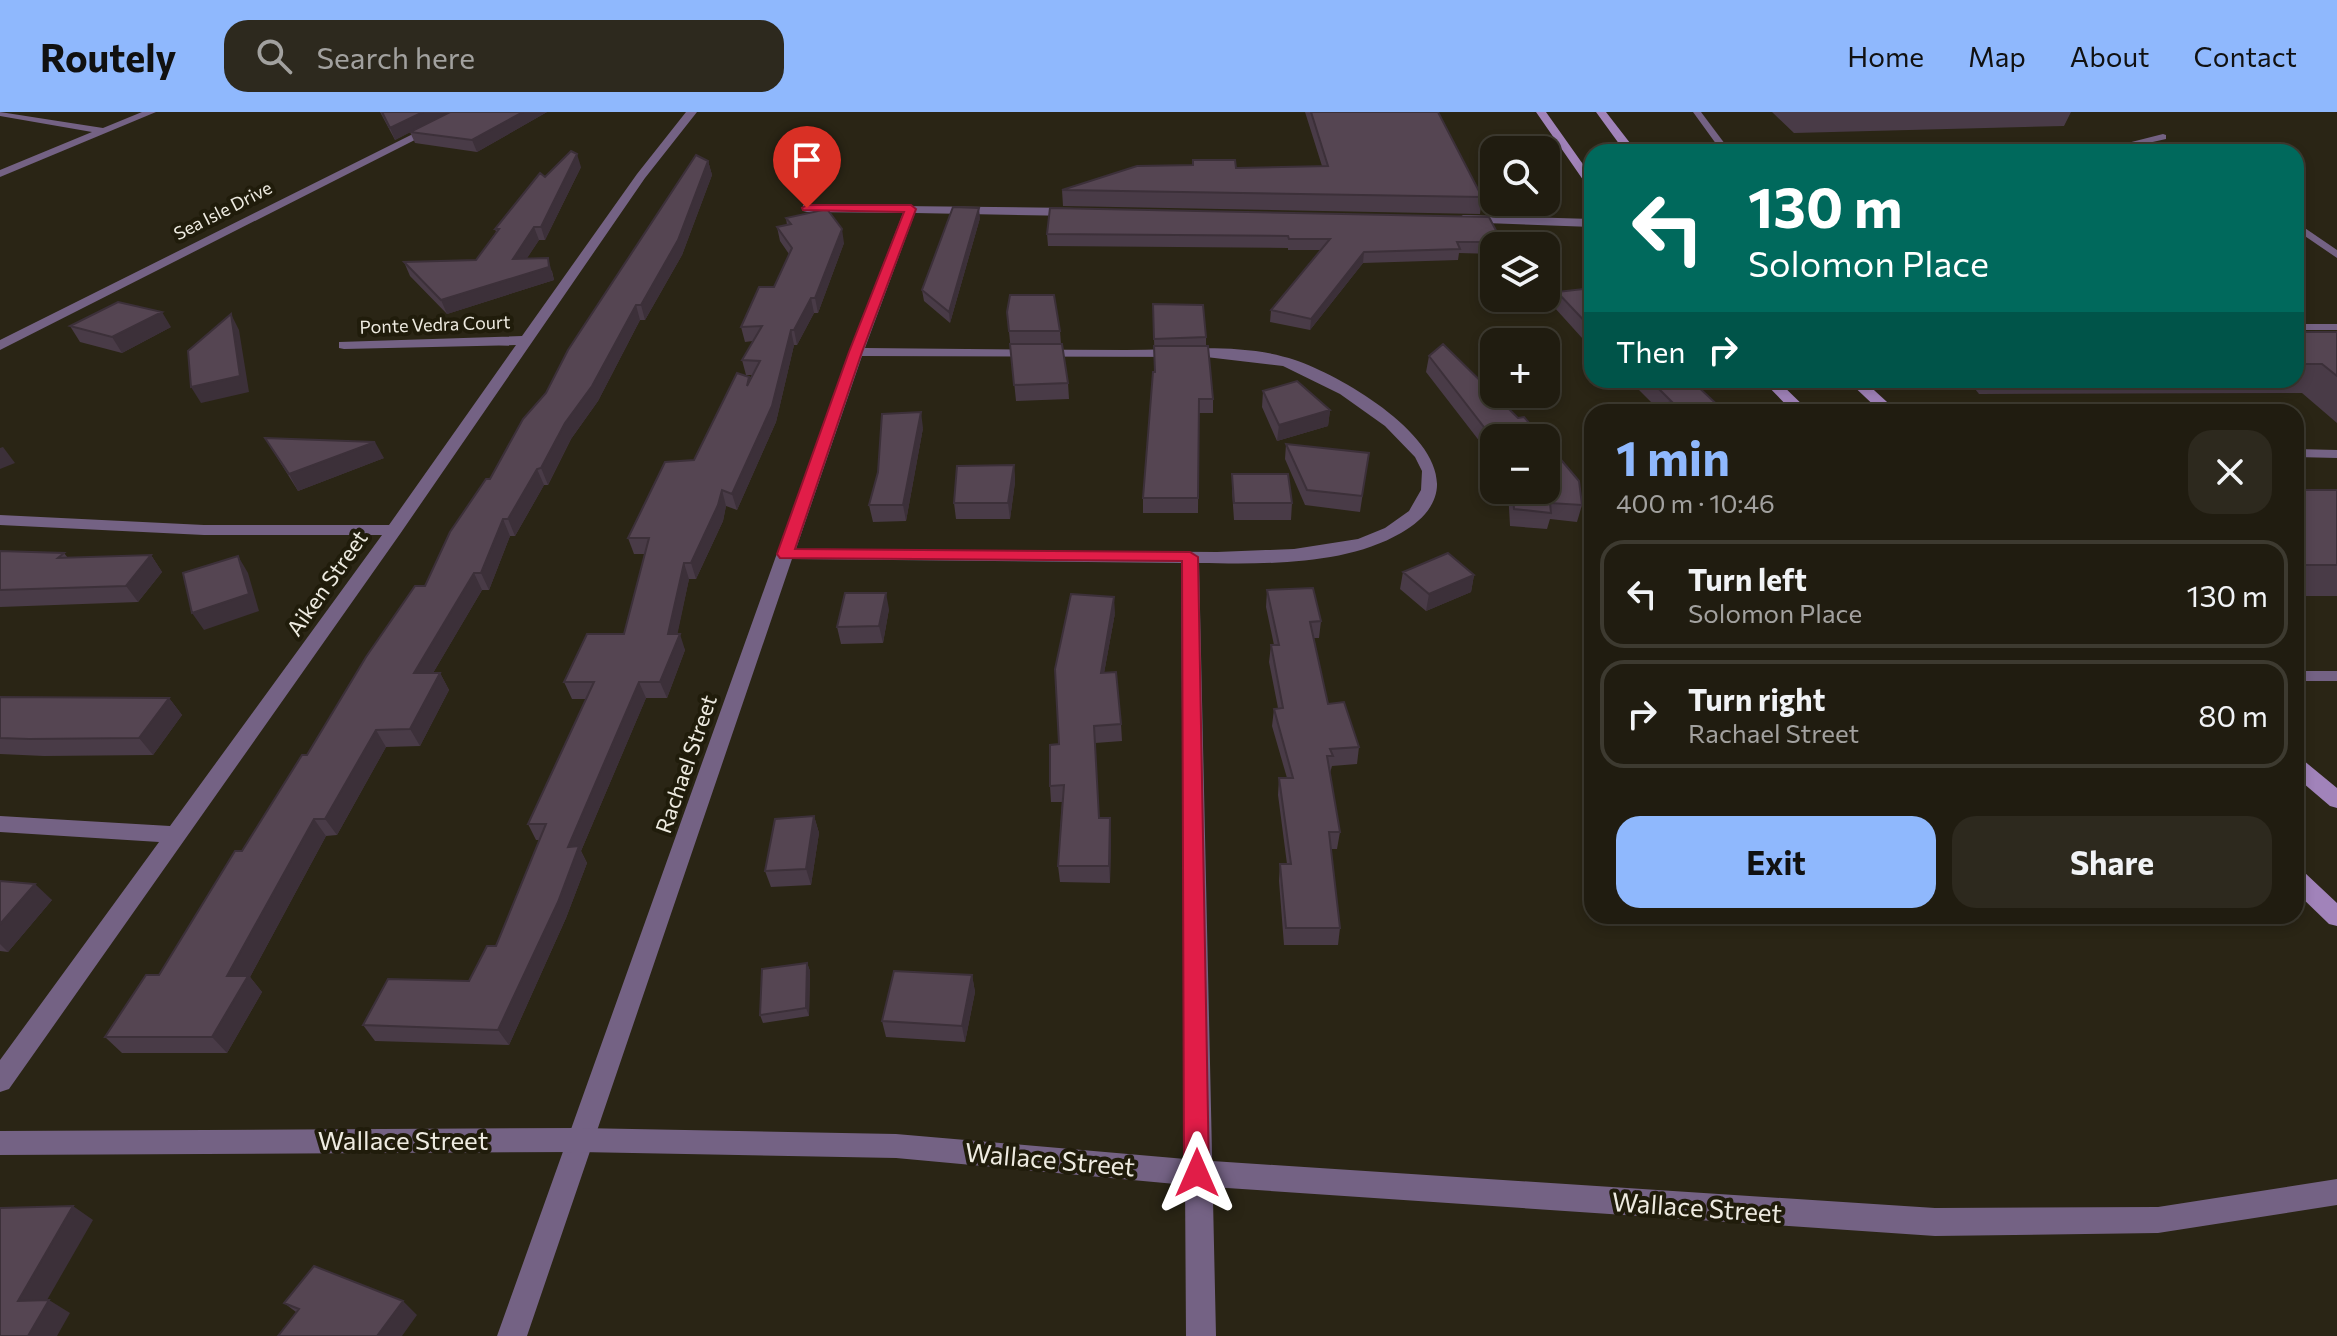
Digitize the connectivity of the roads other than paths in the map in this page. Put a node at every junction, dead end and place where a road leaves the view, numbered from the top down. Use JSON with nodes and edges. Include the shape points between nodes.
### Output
{"nodes":[{"id":1,"x":151,"y":112,"type":"edge"},
{"id":2,"x":465,"y":112,"type":"edge"},
{"id":3,"x":692,"y":112,"type":"edge"},
{"id":4,"x":1541,"y":112,"type":"edge"},
{"id":5,"x":1601,"y":112,"type":"edge"},
{"id":6,"x":1697,"y":112,"type":"edge"},
{"id":7,"x":0,"y":113,"type":"edge"},
{"id":8,"x":105,"y":131,"type":"junction"},
{"id":9,"x":2163,"y":137,"type":"dead end"},
{"id":10,"x":1625,"y":144,"type":"edge"},
{"id":11,"x":1721,"y":144,"type":"edge"},
{"id":12,"x":2132,"y":144,"type":"edge"},
{"id":13,"x":0,"y":174,"type":"edge"},
{"id":14,"x":1584,"y":174,"type":"edge"},
{"id":15,"x":807,"y":208,"type":"dead end"},
{"id":16,"x":911,"y":209,"type":"junction"},
{"id":17,"x":1085,"y":212,"type":"edge"},
{"id":18,"x":1446,"y":219,"type":"edge"},
{"id":19,"x":1584,"y":223,"type":"edge"},
{"id":20,"x":2304,"y":231,"type":"edge"},
{"id":21,"x":2337,"y":255,"type":"edge"},
{"id":22,"x":2304,"y":327,"type":"edge"},
{"id":23,"x":2337,"y":327,"type":"edge"},
{"id":24,"x":527,"y":340,"type":"junction"},
{"id":25,"x":344,"y":345,"type":"dead end"},
{"id":26,"x":0,"y":346,"type":"edge"},
{"id":27,"x":856,"y":352,"type":"junction"},
{"id":28,"x":1777,"y":388,"type":"edge"},
{"id":29,"x":1863,"y":388,"type":"edge"},
{"id":30,"x":1794,"y":404,"type":"edge"},
{"id":31,"x":1881,"y":404,"type":"edge"},
{"id":32,"x":2304,"y":453,"type":"edge"},
{"id":33,"x":2337,"y":454,"type":"edge"},
{"id":34,"x":0,"y":520,"type":"edge"},
{"id":35,"x":394,"y":530,"type":"junction"},
{"id":36,"x":785,"y":554,"type":"junction"},
{"id":37,"x":1190,"y":557,"type":"junction"},
{"id":38,"x":2304,"y":676,"type":"edge"},
{"id":39,"x":2337,"y":676,"type":"edge"},
{"id":40,"x":2304,"y":772,"type":"edge"},
{"id":41,"x":2337,"y":800,"type":"edge"},
{"id":42,"x":0,"y":824,"type":"edge"},
{"id":43,"x":177,"y":835,"type":"junction"},
{"id":44,"x":2304,"y":886,"type":"edge"},
{"id":45,"x":2337,"y":917,"type":"edge"},
{"id":46,"x":0,"y":1081,"type":"edge"},
{"id":47,"x":580,"y":1140,"type":"junction"},
{"id":48,"x":0,"y":1143,"type":"edge"},
{"id":49,"x":1197,"y":1173,"type":"junction"},
{"id":50,"x":2337,"y":1192,"type":"edge"},
{"id":51,"x":512,"y":1336,"type":"edge"},
{"id":52,"x":1201,"y":1336,"type":"edge"}],
"edges":[{"from":1,"to":8,"type":"street"},
{"from":2,"to":26,"type":"street","name":"Sea Isle Drive"},
{"from":3,"to":24,"type":"street","name":"Aiken Street"},
{"from":4,"to":14,"type":"main road"},
{"from":5,"to":10,"type":"main road"},
{"from":6,"to":11,"type":"lane"},
{"from":7,"to":8,"type":"street"},
{"from":8,"to":13,"type":"street"},
{"from":9,"to":12,"type":"lane"},
{"from":15,"to":16,"type":"street"},
{"from":16,"to":17,"type":"street"},
{"from":16,"to":27,"type":"street","name":"Rachael Street"},
{"from":18,"to":19,"type":"street"},
{"from":20,"to":21,"type":"lane"},
{"from":22,"to":23,"type":"lane"},
{"from":24,"to":25,"type":"street","name":"Ponte Vedra Court"},
{"from":24,"to":35,"type":"street","name":"Aiken Street"},
{"from":27,"to":36,"type":"street","name":"Rachael Street"},
{"from":27,"to":37,"type":"street","via":[[1265,357],[1305,368],[1341,388],[1387,419],[1429,467],[1431,490],[1414,518],[1374,540],[1309,553]]},
{"from":28,"to":30,"type":"main road"},
{"from":29,"to":31,"type":"main road"},
{"from":32,"to":33,"type":"lane"},
{"from":34,"to":35,"type":"street","via":[[204,530]]},
{"from":35,"to":43,"type":"street","name":"Aiken Street"},
{"from":36,"to":37,"type":"street"},
{"from":36,"to":47,"type":"street","name":"Rachael Street"},
{"from":37,"to":49,"type":"street"},
{"from":38,"to":39,"type":"lane"},
{"from":40,"to":41,"type":"main road"},
{"from":42,"to":43,"type":"street"},
{"from":43,"to":46,"type":"street","name":"Aiken Street"},
{"from":44,"to":45,"type":"main road"},
{"from":47,"to":48,"type":"street","name":"Wallace Street"},
{"from":47,"to":49,"type":"street","name":"Wallace Street","via":[[896,1146]]},
{"from":47,"to":51,"type":"street","name":"Rachael Street"},
{"from":49,"to":50,"type":"street","name":"Wallace Street","via":[[1935,1222],[2158,1220]]},
{"from":49,"to":52,"type":"street"}]}
